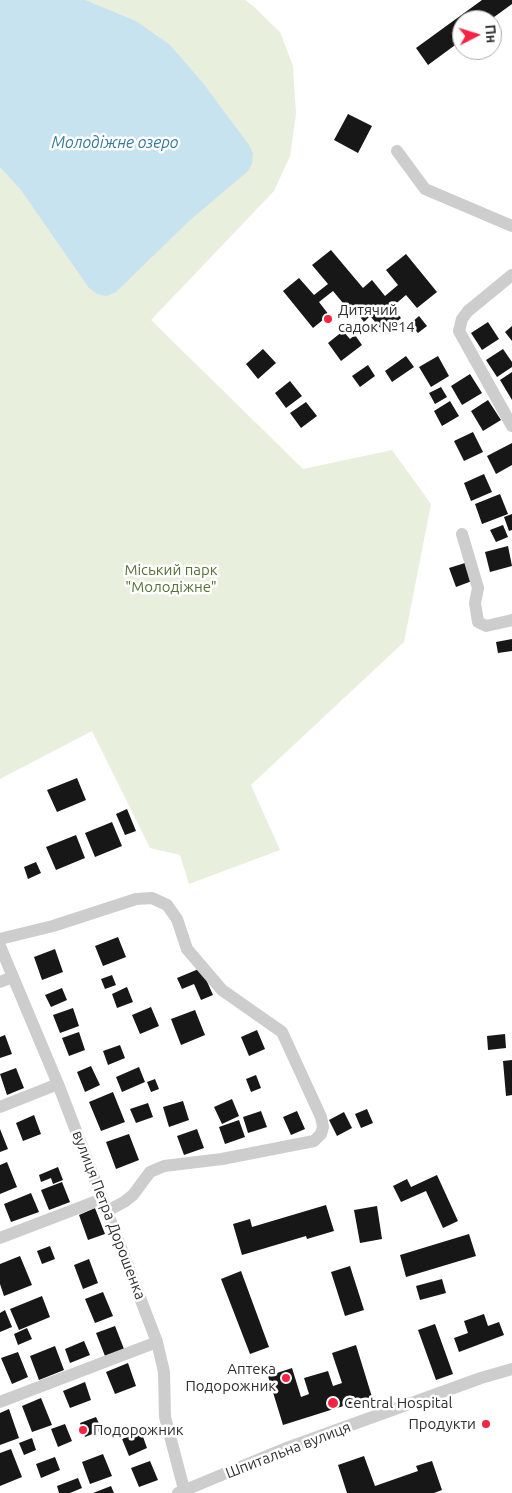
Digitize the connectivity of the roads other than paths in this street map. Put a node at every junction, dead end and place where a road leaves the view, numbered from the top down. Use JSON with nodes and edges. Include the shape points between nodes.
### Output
{"nodes":[{"id":1,"x":396,"y":151,"type":"dead end"},
{"id":2,"x":512,"y":226,"type":"edge"},
{"id":3,"x":512,"y":275,"type":"edge"},
{"id":4,"x":512,"y":426,"type":"edge"},
{"id":5,"x":462,"y":534,"type":"dead end"},
{"id":6,"x":512,"y":620,"type":"edge"},
{"id":7,"x":0,"y":939,"type":"edge"},
{"id":8,"x":0,"y":946,"type":"edge"},
{"id":9,"x":13,"y":977,"type":"junction"},
{"id":10,"x":0,"y":982,"type":"edge"},
{"id":11,"x":58,"y":1084,"type":"junction"},
{"id":12,"x":0,"y":1107,"type":"edge"},
{"id":13,"x":105,"y":1205,"type":"junction"},
{"id":14,"x":0,"y":1238,"type":"edge"},
{"id":15,"x":157,"y":1342,"type":"junction"},
{"id":16,"x":512,"y":1369,"type":"edge"},
{"id":17,"x":0,"y":1402,"type":"edge"},
{"id":18,"x":183,"y":1492,"type":"edge"}],
"edges":[{"from":1,"to":2,"type":"street","via":[[425,188]]},
{"from":3,"to":4,"type":"street","via":[[468,311],[459,331]]},
{"from":5,"to":6,"type":"street","via":[[478,588],[475,603],[478,622],[486,626]]},
{"from":7,"to":13,"type":"street","via":[[136,899],[152,898],[167,905],[177,919],[187,949],[222,990],[282,1032],[321,1117],[321,1134],[314,1141],[222,1159],[164,1166],[150,1172],[124,1202]]},
{"from":8,"to":9,"type":"street","name":"вулиця Петра Дорошенка"},
{"from":9,"to":10,"type":"street"},
{"from":9,"to":11,"type":"street","name":"вулиця Петра Дорошенка"},
{"from":11,"to":12,"type":"street"},
{"from":11,"to":13,"type":"street","name":"вулиця Петра Дорошенка"},
{"from":13,"to":14,"type":"street"},
{"from":13,"to":15,"type":"street","name":"вулиця Петра Дорошенка"},
{"from":15,"to":17,"type":"street"},
{"from":15,"to":18,"type":"street","name":"вулиця Петра Дорошенка","via":[[164,1372],[165,1417]]},
{"from":16,"to":18,"type":"street","name":"Шпитальна вулиця","via":[[284,1449]]}]}
